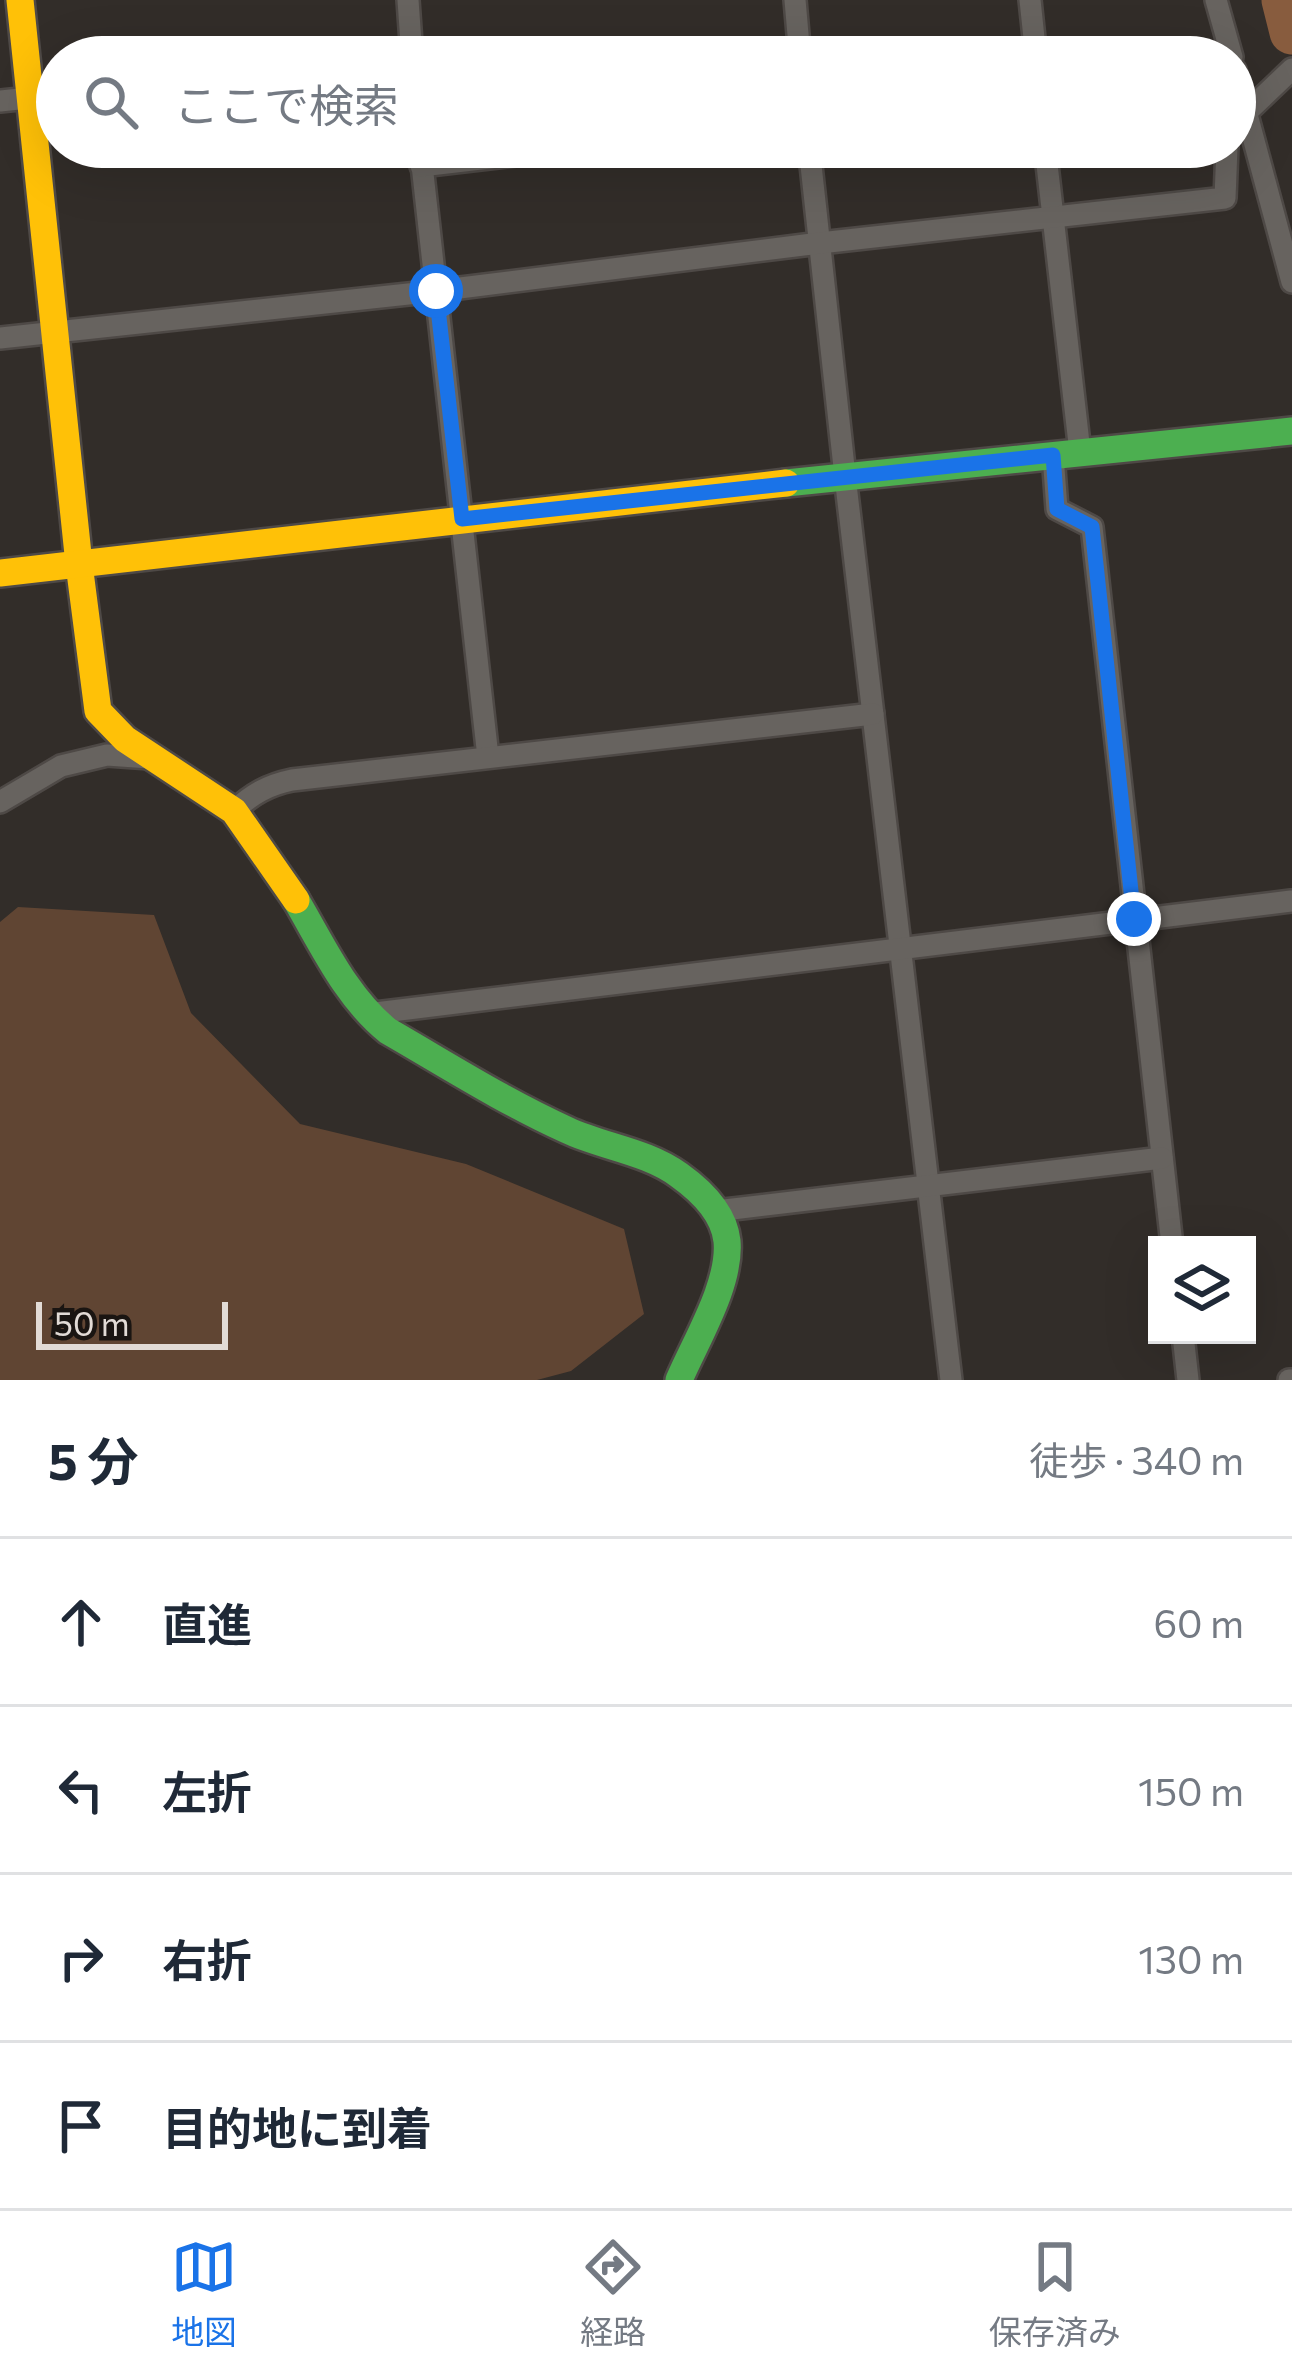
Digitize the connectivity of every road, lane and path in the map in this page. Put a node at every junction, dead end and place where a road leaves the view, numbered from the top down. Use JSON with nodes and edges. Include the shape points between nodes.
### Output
{"nodes":[{"id":1,"x":20,"y":0,"type":"edge"},
{"id":2,"x":408,"y":0,"type":"edge"},
{"id":3,"x":795,"y":0,"type":"edge"},
{"id":4,"x":1030,"y":0,"type":"edge"},
{"id":5,"x":1216,"y":0,"type":"edge"},
{"id":6,"x":411,"y":36,"type":"edge"},
{"id":7,"x":798,"y":36,"type":"edge"},
{"id":8,"x":1034,"y":36,"type":"edge"},
{"id":9,"x":1226,"y":36,"type":"edge"},
{"id":10,"x":36,"y":61,"type":"edge"},
{"id":11,"x":1292,"y":69,"type":"edge"},
{"id":12,"x":36,"y":97,"type":"edge"},
{"id":13,"x":0,"y":101,"type":"edge"},
{"id":14,"x":1256,"y":103,"type":"edge"},
{"id":15,"x":1256,"y":124,"type":"edge"},
{"id":16,"x":48,"y":168,"type":"edge"},
{"id":17,"x":421,"y":168,"type":"edge"},
{"id":18,"x":811,"y":168,"type":"edge"},
{"id":19,"x":1047,"y":168,"type":"edge"},
{"id":20,"x":1226,"y":168,"type":"edge"},
{"id":21,"x":1053,"y":217,"type":"junction"},
{"id":22,"x":820,"y":243,"type":"junction"},
{"id":23,"x":1292,"y":282,"type":"edge"},
{"id":24,"x":436,"y":291,"type":"junction"},
{"id":25,"x":56,"y":332,"type":"junction"},
{"id":26,"x":0,"y":338,"type":"edge"},
{"id":27,"x":1292,"y":431,"type":"edge"},
{"id":28,"x":1067,"y":454,"type":"junction"},
{"id":29,"x":845,"y":476,"type":"junction"},
{"id":30,"x":462,"y":519,"type":"junction"},
{"id":31,"x":79,"y":564,"type":"junction"},
{"id":32,"x":0,"y":573,"type":"edge"},
{"id":33,"x":874,"y":714,"type":"junction"},
{"id":34,"x":488,"y":757,"type":"junction"},
{"id":35,"x":159,"y":759,"type":"junction"},
{"id":36,"x":0,"y":802,"type":"edge"},
{"id":37,"x":234,"y":811,"type":"junction"},
{"id":38,"x":1292,"y":901,"type":"edge"},
{"id":39,"x":1134,"y":919,"type":"junction"},
{"id":40,"x":901,"y":947,"type":"junction"},
{"id":41,"x":367,"y":1014,"type":"junction"},
{"id":42,"x":1162,"y":1158,"type":"junction"},
{"id":43,"x":928,"y":1184,"type":"junction"},
{"id":44,"x":716,"y":1210,"type":"junction"},
{"id":45,"x":1171,"y":1236,"type":"edge"},
{"id":46,"x":1184,"y":1344,"type":"edge"},
{"id":47,"x":679,"y":1380,"type":"edge"},
{"id":48,"x":951,"y":1380,"type":"edge"},
{"id":49,"x":1188,"y":1380,"type":"edge"}],
"edges":[{"from":1,"to":10,"type":"street"},
{"from":2,"to":6,"type":"street"},
{"from":3,"to":7,"type":"street"},
{"from":4,"to":8,"type":"street"},
{"from":5,"to":9,"type":"street"},
{"from":11,"to":14,"type":"street"},
{"from":12,"to":13,"type":"street"},
{"from":15,"to":23,"type":"street"},
{"from":16,"to":25,"type":"street"},
{"from":17,"to":24,"type":"street"},
{"from":18,"to":22,"type":"street"},
{"from":19,"to":21,"type":"street"},
{"from":20,"to":21,"type":"street","via":[[1225,198]]},
{"from":21,"to":22,"type":"street"},
{"from":21,"to":28,"type":"street"},
{"from":22,"to":24,"type":"street"},
{"from":22,"to":29,"type":"street"},
{"from":24,"to":25,"type":"street"},
{"from":24,"to":30,"type":"street"},
{"from":25,"to":26,"type":"street"},
{"from":25,"to":31,"type":"street"},
{"from":27,"to":28,"type":"street"},
{"from":28,"to":29,"type":"street"},
{"from":28,"to":39,"type":"street","via":[[1057,509],[1092,527]]},
{"from":29,"to":30,"type":"street"},
{"from":29,"to":33,"type":"street"},
{"from":30,"to":31,"type":"street"},
{"from":30,"to":34,"type":"street"},
{"from":31,"to":32,"type":"street"},
{"from":31,"to":35,"type":"street","via":[[98,711]]},
{"from":33,"to":34,"type":"street"},
{"from":33,"to":40,"type":"street"},
{"from":34,"to":37,"type":"street","via":[[274,784]]},
{"from":35,"to":36,"type":"street","via":[[107,755],[61,766]]},
{"from":35,"to":37,"type":"street"},
{"from":37,"to":41,"type":"street"},
{"from":38,"to":39,"type":"street"},
{"from":39,"to":40,"type":"street"},
{"from":39,"to":42,"type":"street"},
{"from":40,"to":41,"type":"street"},
{"from":40,"to":43,"type":"street"},
{"from":41,"to":44,"type":"street","via":[[536,1115],[670,1169]]},
{"from":42,"to":43,"type":"street"},
{"from":42,"to":45,"type":"street"},
{"from":43,"to":44,"type":"street"},
{"from":43,"to":48,"type":"street"},
{"from":44,"to":47,"type":"street","via":[[728,1244],[726,1268]]},
{"from":46,"to":49,"type":"street"}]}
